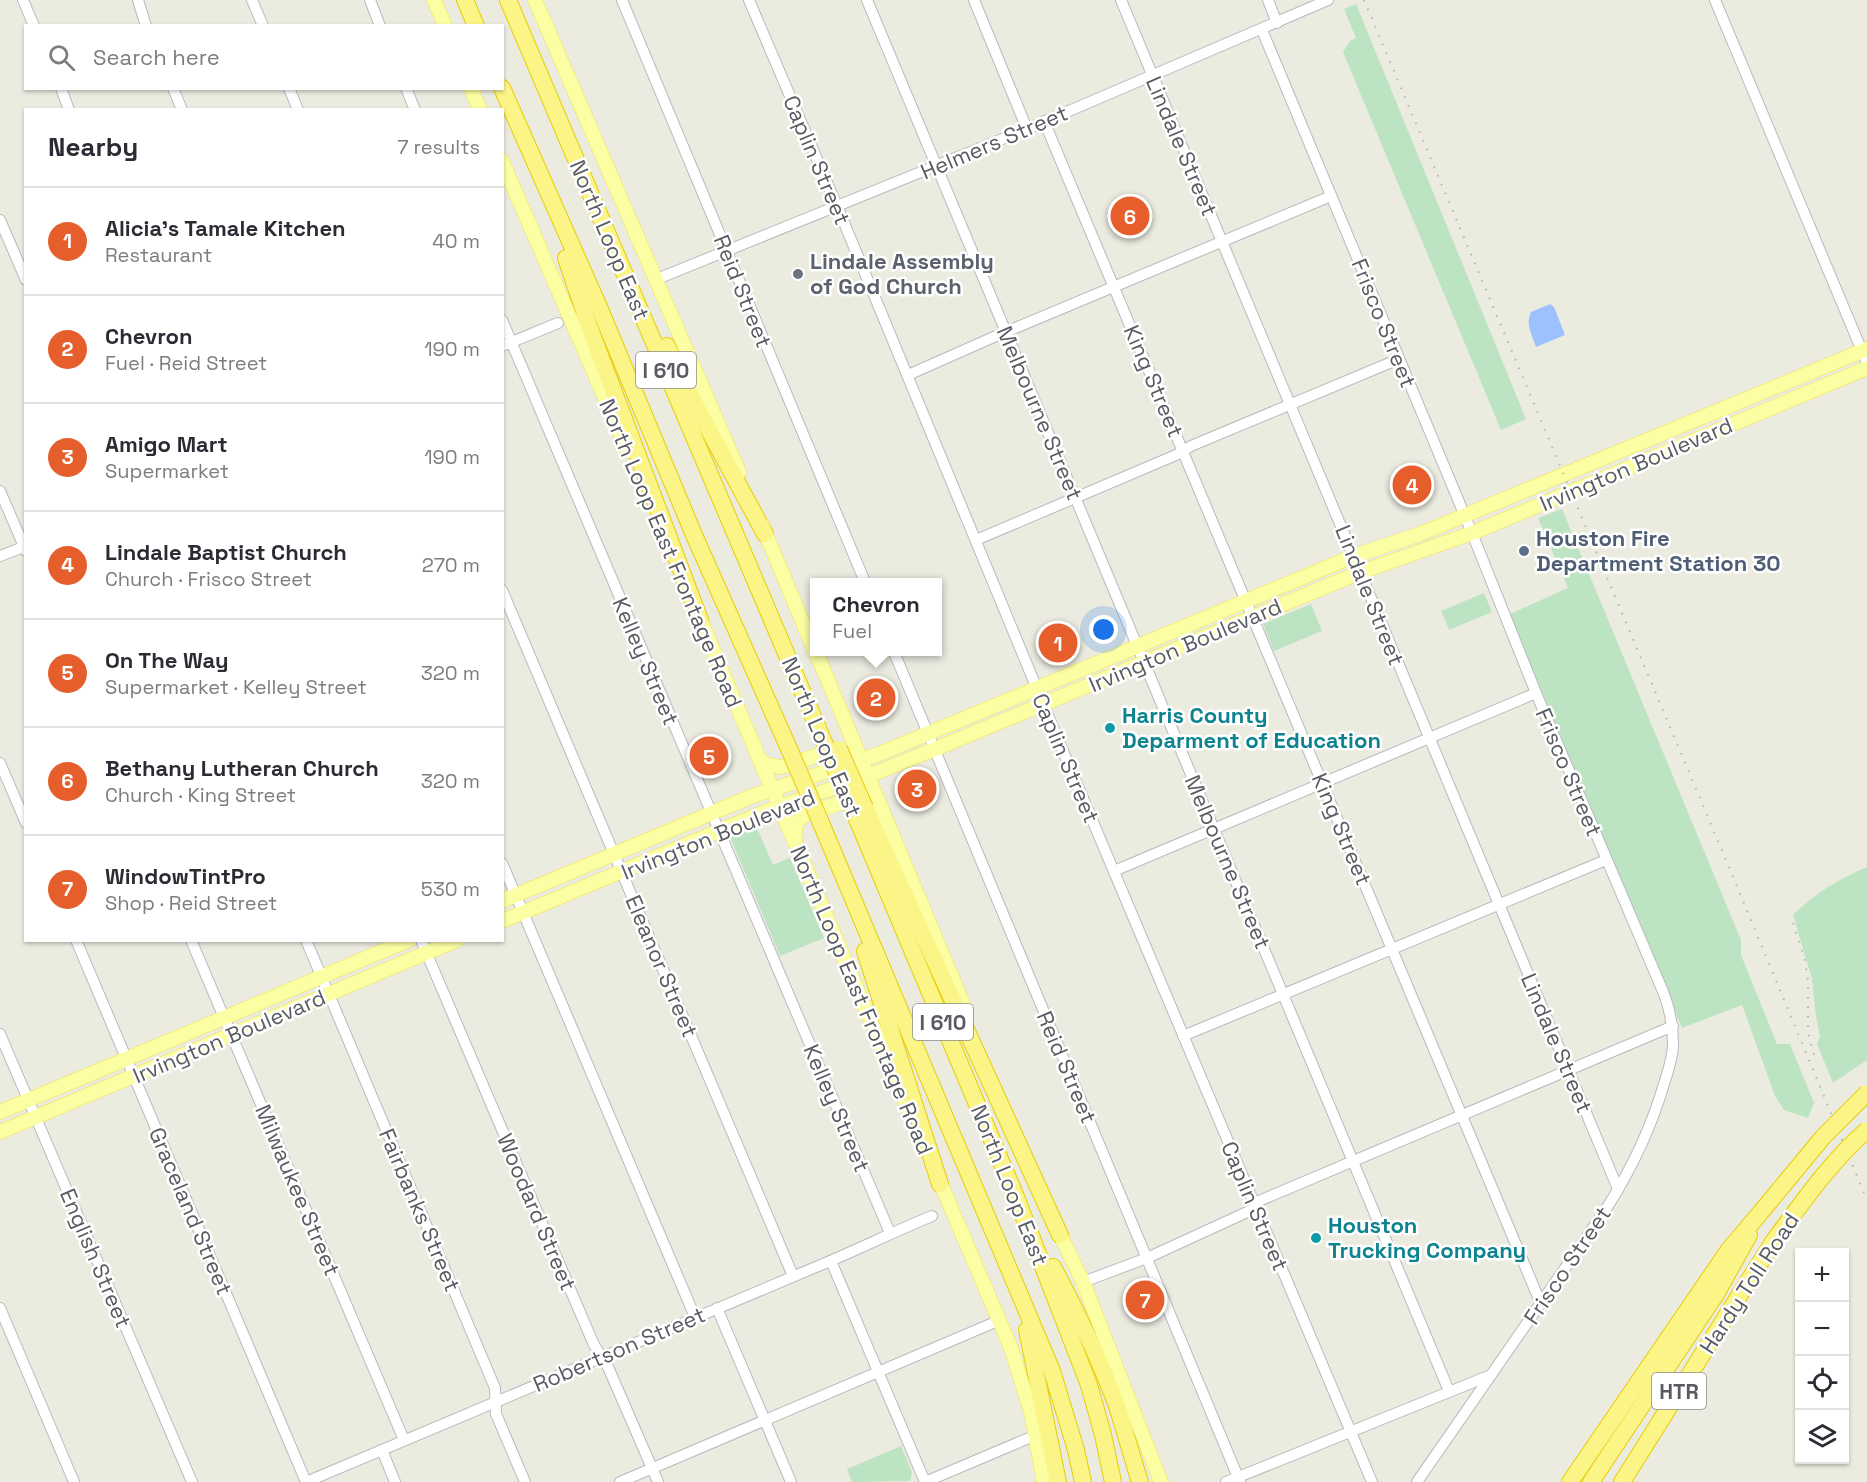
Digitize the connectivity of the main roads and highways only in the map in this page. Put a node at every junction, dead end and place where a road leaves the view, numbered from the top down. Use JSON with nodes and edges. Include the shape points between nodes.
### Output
{"nodes":[{"id":1,"x":434,"y":0,"type":"edge"},
{"id":2,"x":465,"y":0,"type":"edge"},
{"id":3,"x":508,"y":0,"type":"edge"},
{"id":4,"x":536,"y":0,"type":"edge"},
{"id":5,"x":444,"y":24,"type":"edge"},
{"id":6,"x":475,"y":24,"type":"edge"},
{"id":7,"x":472,"y":90,"type":"edge"},
{"id":8,"x":503,"y":90,"type":"edge"},
{"id":9,"x":479,"y":108,"type":"edge"},
{"id":10,"x":535,"y":163,"type":"junction"},
{"id":11,"x":504,"y":166,"type":"edge"},
{"id":12,"x":580,"y":168,"type":"junction"},
{"id":13,"x":1866,"y":354,"type":"edge"},
{"id":14,"x":1867,"y":368,"type":"edge"},
{"id":15,"x":1779,"y":386,"type":"junction"},
{"id":16,"x":1786,"y":402,"type":"junction"},
{"id":17,"x":1698,"y":419,"type":"junction"},
{"id":18,"x":1705,"y":436,"type":"junction"},
{"id":19,"x":1594,"y":461,"type":"junction"},
{"id":20,"x":1601,"y":478,"type":"junction"},
{"id":21,"x":1499,"y":501,"type":"junction"},
{"id":22,"x":1507,"y":518,"type":"junction"},
{"id":23,"x":765,"y":534,"type":"junction"},
{"id":24,"x":700,"y":620,"type":"junction"},
{"id":25,"x":810,"y":638,"type":"edge"},
{"id":26,"x":816,"y":656,"type":"edge"},
{"id":27,"x":836,"y":736,"type":"junction"},
{"id":28,"x":758,"y":757,"type":"junction"},
{"id":29,"x":862,"y":760,"type":"junction"},
{"id":30,"x":868,"y":776,"type":"junction"},
{"id":31,"x":772,"y":790,"type":"junction"},
{"id":32,"x":780,"y":807,"type":"junction"},
{"id":33,"x":860,"y":810,"type":"junction"},
{"id":34,"x":884,"y":813,"type":"junction"},
{"id":35,"x":795,"y":843,"type":"junction"},
{"id":36,"x":830,"y":845,"type":"junction"},
{"id":37,"x":504,"y":901,"type":"edge"},
{"id":38,"x":504,"y":920,"type":"edge"},
{"id":39,"x":404,"y":942,"type":"edge"},
{"id":40,"x":448,"y":942,"type":"edge"},
{"id":41,"x":424,"y":947,"type":"edge"},
{"id":42,"x":1867,"y":1094,"type":"edge"},
{"id":43,"x":0,"y":1112,"type":"edge"},
{"id":44,"x":1867,"y":1130,"type":"edge"},
{"id":45,"x":0,"y":1132,"type":"edge"},
{"id":46,"x":940,"y":1184,"type":"junction"},
{"id":47,"x":1016,"y":1197,"type":"junction"},
{"id":48,"x":1761,"y":1212,"type":"junction"},
{"id":49,"x":1060,"y":1235,"type":"junction"},
{"id":50,"x":1019,"y":1291,"type":"junction"},
{"id":51,"x":1624,"y":1480,"type":"edge"},
{"id":52,"x":1044,"y":1482,"type":"edge"},
{"id":53,"x":1058,"y":1482,"type":"edge"},
{"id":54,"x":1083,"y":1482,"type":"edge"},
{"id":55,"x":1113,"y":1482,"type":"edge"},
{"id":56,"x":1140,"y":1482,"type":"edge"},
{"id":57,"x":1161,"y":1482,"type":"edge"},
{"id":58,"x":1570,"y":1482,"type":"edge"},
{"id":59,"x":1591,"y":1482,"type":"edge"}],
"edges":[{"from":1,"to":5,"type":"main road"},
{"from":2,"to":6,"type":"highway"},
{"from":3,"to":12,"type":"highway","name":"North Loop East","number":"I 610"},
{"from":4,"to":23,"type":"main road"},
{"from":7,"to":9,"type":"main road"},
{"from":8,"to":10,"type":"highway","name":"North Loop East","number":"I 610"},
{"from":10,"to":24,"type":"highway","via":[[589,326]]},
{"from":10,"to":36,"type":"highway","name":"North Loop East","number":"I 610","bridge":true},
{"from":11,"to":24,"type":"main road","name":"North Loop East Frontage Road"},
{"from":12,"to":23,"type":"highway","via":[[698,410]]},
{"from":12,"to":27,"type":"highway","name":"North Loop East","number":"I 610","via":[[810,710]]},
{"from":13,"to":15,"type":"main road","name":"Irvington Boulevard"},
{"from":14,"to":16,"type":"main road","name":"Irvington Boulevard"},
{"from":15,"to":16,"type":"main road"},
{"from":15,"to":17,"type":"main road","name":"Irvington Boulevard"},
{"from":16,"to":18,"type":"main road","name":"Irvington Boulevard"},
{"from":17,"to":18,"type":"main road"},
{"from":17,"to":19,"type":"main road","name":"Irvington Boulevard"},
{"from":18,"to":20,"type":"main road","name":"Irvington Boulevard"},
{"from":19,"to":20,"type":"main road"},
{"from":19,"to":21,"type":"main road","name":"Irvington Boulevard"},
{"from":20,"to":22,"type":"main road","name":"Irvington Boulevard"},
{"from":21,"to":22,"type":"main road"},
{"from":21,"to":29,"type":"main road","name":"Irvington Boulevard","via":[[1354,556]]},
{"from":22,"to":30,"type":"main road","name":"Irvington Boulevard","via":[[1360,572]]},
{"from":23,"to":25,"type":"main road"},
{"from":24,"to":28,"type":"main road","name":"North Loop East Frontage Road"},
{"from":26,"to":27,"type":"main road"},
{"from":27,"to":28,"type":"main road","via":[[843,746],[838,749],[782,767],[767,765]]},
{"from":27,"to":29,"type":"main road"},
{"from":27,"to":33,"type":"highway","name":"North Loop East","number":"I 610","bridge":true},
{"from":28,"to":31,"type":"main road","name":"North Loop East Frontage Road"},
{"from":29,"to":30,"type":"main road"},
{"from":29,"to":31,"type":"main road","name":"Irvington Boulevard"},
{"from":30,"to":32,"type":"main road","name":"Irvington Boulevard"},
{"from":30,"to":34,"type":"main road"},
{"from":31,"to":32,"type":"main road","name":"North Loop East Frontage Road"},
{"from":31,"to":37,"type":"main road","name":"Irvington Boulevard"},
{"from":32,"to":35,"type":"main road","name":"North Loop East Frontage Road"},
{"from":32,"to":38,"type":"main road","name":"Irvington Boulevard"},
{"from":33,"to":47,"type":"highway","name":"North Loop East","number":"I 610"},
{"from":33,"to":49,"type":"highway"},
{"from":34,"to":35,"type":"main road","via":[[865,797],[858,797],[804,815],[795,826]]},
{"from":34,"to":49,"type":"main road"},
{"from":35,"to":46,"type":"main road","name":"North Loop East Frontage Road"},
{"from":36,"to":46,"type":"highway"},
{"from":36,"to":50,"type":"highway","name":"North Loop East","number":"I 610"},
{"from":39,"to":43,"type":"main road","name":"Irvington Boulevard"},
{"from":40,"to":41,"type":"main road","name":"Irvington Boulevard"},
{"from":41,"to":45,"type":"main road","name":"Irvington Boulevard","via":[[329,994]]},
{"from":42,"to":48,"type":"highway","name":"Hardy Toll Road","bridge":true,"via":[[1823,1137]]},
{"from":44,"to":51,"type":"highway","name":"Hardy Toll Road","number":"HTR","bridge":true,"via":[[1815,1185],[1773,1242]]},
{"from":46,"to":52,"type":"main road","name":"North Loop East Frontage Road","via":[[1022,1380]]},
{"from":47,"to":55,"type":"highway","name":"North Loop East","number":"I 610","via":[[1089,1385]]},
{"from":47,"to":56,"type":"highway","via":[[1095,1353]]},
{"from":48,"to":58,"type":"highway","via":[[1728,1251]]},
{"from":48,"to":59,"type":"highway","via":[[1716,1294]]},
{"from":49,"to":57,"type":"main road","via":[[1083,1282]]},
{"from":50,"to":53,"type":"highway"},
{"from":50,"to":54,"type":"highway","name":"North Loop East","number":"I 610","via":[[1058,1390]]}]}
